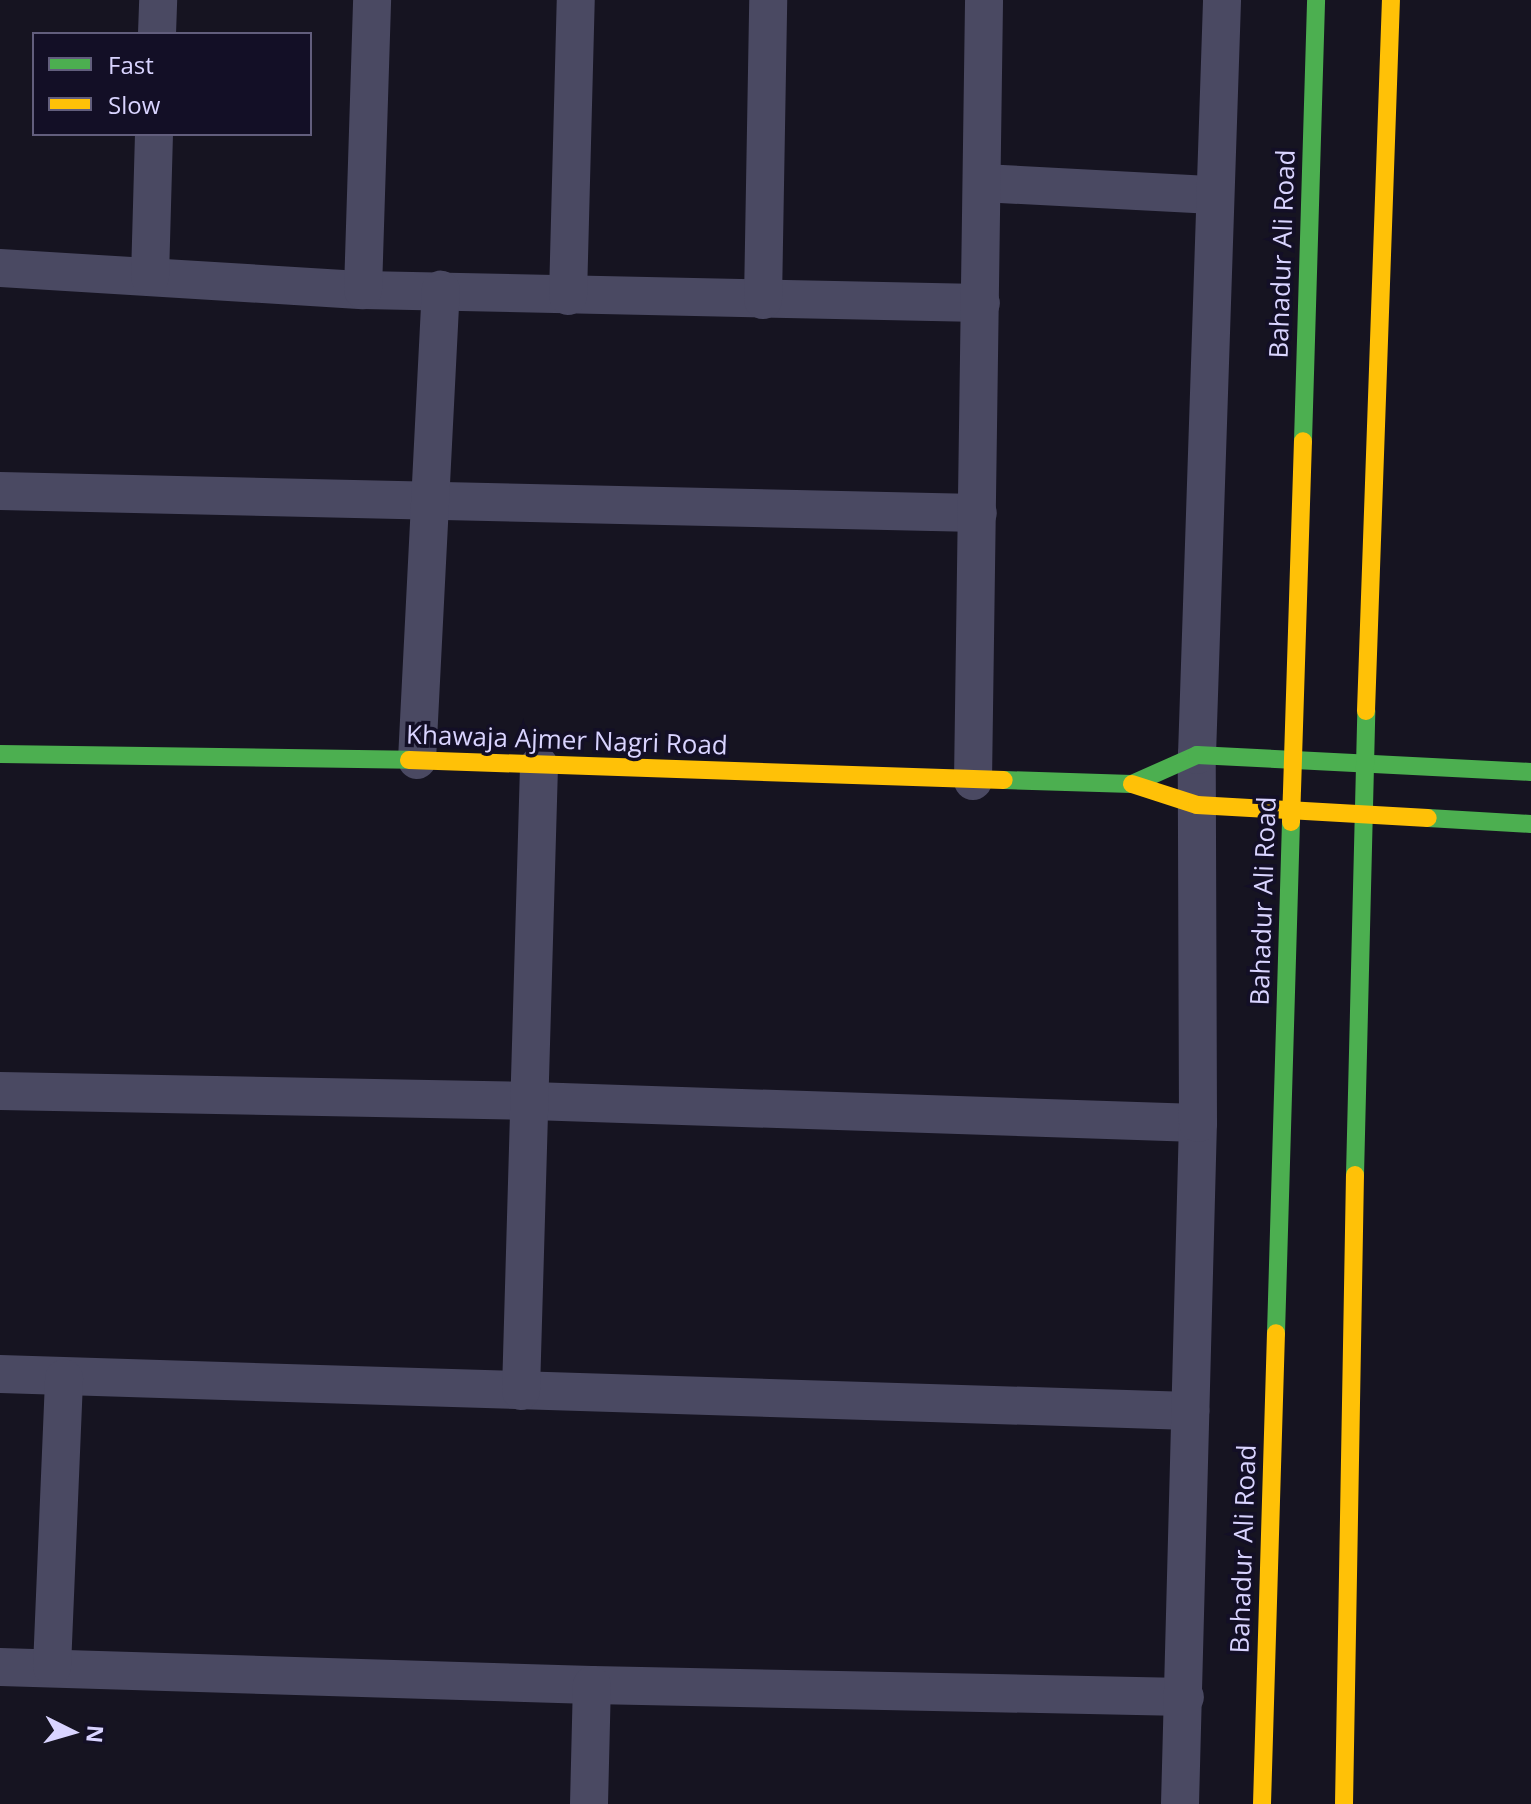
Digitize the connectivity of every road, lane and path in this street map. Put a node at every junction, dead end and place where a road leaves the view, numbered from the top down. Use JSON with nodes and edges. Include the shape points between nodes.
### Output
{"nodes":[{"id":1,"x":158,"y":0,"type":"edge"},
{"id":2,"x":372,"y":0,"type":"edge"},
{"id":3,"x":576,"y":0,"type":"edge"},
{"id":4,"x":768,"y":0,"type":"edge"},
{"id":5,"x":984,"y":0,"type":"edge"},
{"id":6,"x":1222,"y":0,"type":"edge"},
{"id":7,"x":1316,"y":0,"type":"edge"},
{"id":8,"x":1391,"y":0,"type":"edge"},
{"id":9,"x":157,"y":32,"type":"edge"},
{"id":10,"x":154,"y":136,"type":"edge"},
{"id":11,"x":982,"y":183,"type":"junction"},
{"id":12,"x":1214,"y":195,"type":"junction"},
{"id":13,"x":0,"y":268,"type":"edge"},
{"id":14,"x":150,"y":277,"type":"junction"},
{"id":15,"x":363,"y":290,"type":"junction"},
{"id":16,"x":441,"y":290,"type":"junction"},
{"id":17,"x":568,"y":296,"type":"junction"},
{"id":18,"x":763,"y":300,"type":"junction"},
{"id":19,"x":981,"y":303,"type":"junction"},
{"id":20,"x":0,"y":491,"type":"edge"},
{"id":21,"x":430,"y":503,"type":"junction"},
{"id":22,"x":978,"y":513,"type":"junction"},
{"id":23,"x":0,"y":754,"type":"edge"},
{"id":24,"x":1197,"y":755,"type":"junction"},
{"id":25,"x":417,"y":760,"type":"junction"},
{"id":26,"x":1293,"y":760,"type":"junction"},
{"id":27,"x":1364,"y":763,"type":"junction"},
{"id":28,"x":539,"y":765,"type":"junction"},
{"id":29,"x":1531,"y":772,"type":"edge"},
{"id":30,"x":973,"y":781,"type":"junction"},
{"id":31,"x":1132,"y":784,"type":"junction"},
{"id":32,"x":1197,"y":805,"type":"junction"},
{"id":33,"x":1291,"y":812,"type":"junction"},
{"id":34,"x":1362,"y":817,"type":"junction"},
{"id":35,"x":1531,"y":824,"type":"edge"},
{"id":36,"x":0,"y":1091,"type":"edge"},
{"id":37,"x":532,"y":1101,"type":"junction"},
{"id":38,"x":1198,"y":1123,"type":"junction"},
{"id":39,"x":0,"y":1374,"type":"edge"},
{"id":40,"x":64,"y":1378,"type":"junction"},
{"id":41,"x":521,"y":1391,"type":"junction"},
{"id":42,"x":1190,"y":1411,"type":"junction"},
{"id":43,"x":0,"y":1667,"type":"edge"},
{"id":44,"x":52,"y":1667,"type":"junction"},
{"id":45,"x":592,"y":1685,"type":"junction"},
{"id":46,"x":1185,"y":1697,"type":"junction"},
{"id":47,"x":589,"y":1804,"type":"edge"},
{"id":48,"x":1180,"y":1804,"type":"edge"},
{"id":49,"x":1262,"y":1804,"type":"edge"},
{"id":50,"x":1344,"y":1804,"type":"edge"}],
"edges":[{"from":1,"to":9,"type":"street"},
{"from":2,"to":15,"type":"street"},
{"from":3,"to":17,"type":"street"},
{"from":4,"to":18,"type":"street"},
{"from":5,"to":11,"type":"street"},
{"from":6,"to":12,"type":"street"},
{"from":7,"to":26,"type":"main road","name":"Bahadur Ali Road"},
{"from":8,"to":27,"type":"main road"},
{"from":10,"to":14,"type":"street"},
{"from":11,"to":12,"type":"street"},
{"from":11,"to":19,"type":"street"},
{"from":12,"to":24,"type":"street"},
{"from":13,"to":14,"type":"street"},
{"from":14,"to":15,"type":"street"},
{"from":15,"to":16,"type":"street"},
{"from":16,"to":17,"type":"street"},
{"from":16,"to":21,"type":"street"},
{"from":17,"to":18,"type":"street"},
{"from":18,"to":19,"type":"street"},
{"from":19,"to":22,"type":"street"},
{"from":20,"to":21,"type":"street"},
{"from":21,"to":22,"type":"street"},
{"from":21,"to":25,"type":"street"},
{"from":22,"to":30,"type":"street"},
{"from":23,"to":25,"type":"main road","name":"Khawaja Ajmer Nagri Road"},
{"from":24,"to":26,"type":"main road","name":"Khawaja Ajmer Nagri Road"},
{"from":24,"to":31,"type":"main road","name":"Khawaja Ajmer Nagri Road"},
{"from":24,"to":32,"type":"street"},
{"from":25,"to":28,"type":"main road","name":"Khawaja Ajmer Nagri Road"},
{"from":26,"to":27,"type":"main road","name":"Khawaja Ajmer Nagri Road"},
{"from":26,"to":33,"type":"main road","name":"Bahadur Ali Road"},
{"from":27,"to":29,"type":"main road","name":"Khawaja Ajmer Nagri Road"},
{"from":27,"to":34,"type":"main road"},
{"from":28,"to":30,"type":"main road","name":"Khawaja Ajmer Nagri Road"},
{"from":28,"to":37,"type":"street"},
{"from":30,"to":31,"type":"main road","name":"Khawaja Ajmer Nagri Road"},
{"from":31,"to":32,"type":"main road","name":"Khawaja Ajmer Nagri Road"},
{"from":32,"to":33,"type":"main road","name":"Khawaja Ajmer Nagri Road"},
{"from":32,"to":38,"type":"street"},
{"from":33,"to":34,"type":"main road","name":"Khawaja Ajmer Nagri Road"},
{"from":33,"to":49,"type":"main road","name":"Bahadur Ali Road"},
{"from":34,"to":35,"type":"main road","name":"Khawaja Ajmer Nagri Road"},
{"from":34,"to":50,"type":"main road"},
{"from":36,"to":37,"type":"street"},
{"from":37,"to":38,"type":"street"},
{"from":37,"to":41,"type":"street"},
{"from":38,"to":42,"type":"street"},
{"from":39,"to":40,"type":"street"},
{"from":40,"to":41,"type":"street"},
{"from":40,"to":44,"type":"street"},
{"from":41,"to":42,"type":"street"},
{"from":42,"to":46,"type":"street"},
{"from":43,"to":44,"type":"street"},
{"from":44,"to":45,"type":"street"},
{"from":45,"to":46,"type":"street"},
{"from":45,"to":47,"type":"street"},
{"from":46,"to":48,"type":"street"}]}
